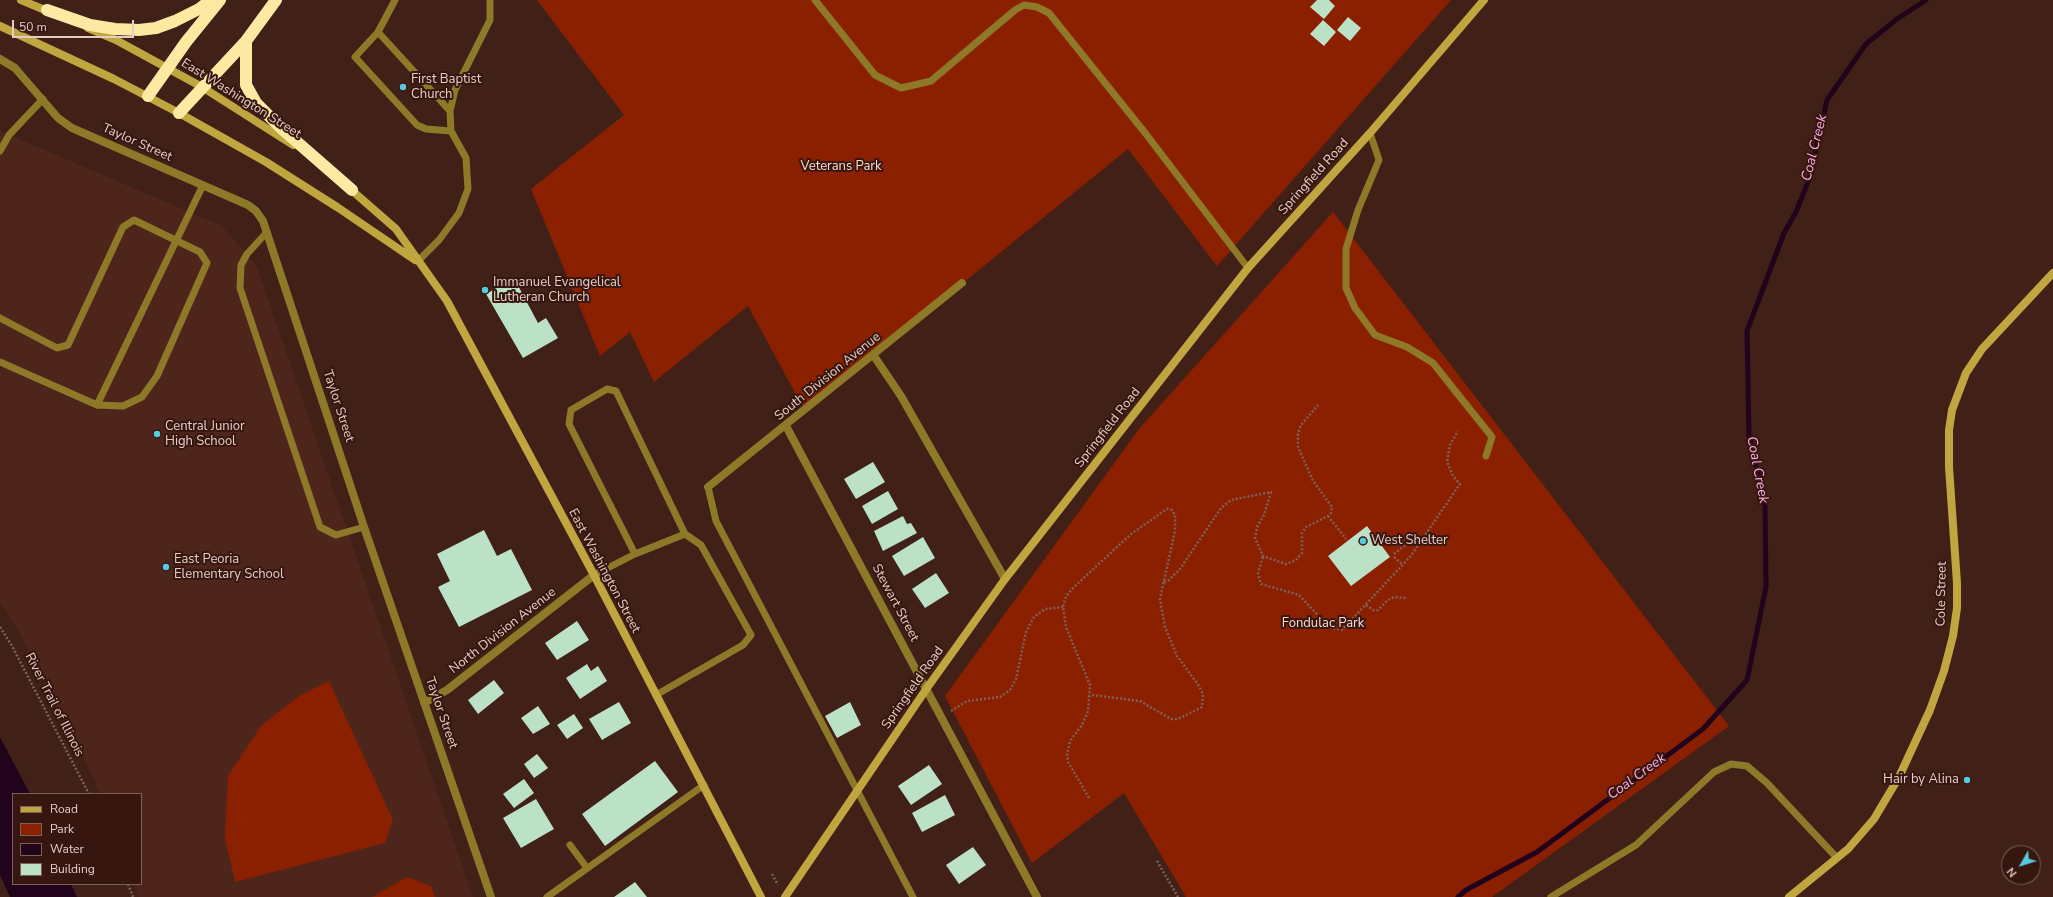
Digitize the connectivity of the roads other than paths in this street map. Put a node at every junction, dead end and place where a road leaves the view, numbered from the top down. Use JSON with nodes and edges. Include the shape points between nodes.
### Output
{"nodes":[{"id":1,"x":21,"y":0,"type":"edge"},
{"id":2,"x":211,"y":0,"type":"edge"},
{"id":3,"x":220,"y":0,"type":"edge"},
{"id":4,"x":276,"y":0,"type":"edge"},
{"id":5,"x":395,"y":0,"type":"edge"},
{"id":6,"x":490,"y":0,"type":"edge"},
{"id":7,"x":815,"y":0,"type":"edge"},
{"id":8,"x":1484,"y":0,"type":"edge"},
{"id":9,"x":46,"y":10,"type":"junction"},
{"id":10,"x":0,"y":26,"type":"edge"},
{"id":11,"x":378,"y":32,"type":"junction"},
{"id":12,"x":246,"y":41,"type":"junction"},
{"id":13,"x":0,"y":59,"type":"edge"},
{"id":14,"x":167,"y":68,"type":"junction"},
{"id":15,"x":202,"y":87,"type":"junction"},
{"id":16,"x":148,"y":96,"type":"junction"},
{"id":17,"x":43,"y":99,"type":"junction"},
{"id":18,"x":450,"y":111,"type":"junction"},
{"id":19,"x":178,"y":113,"type":"junction"},
{"id":20,"x":451,"y":131,"type":"junction"},
{"id":21,"x":1370,"y":132,"type":"junction"},
{"id":22,"x":0,"y":151,"type":"edge"},
{"id":23,"x":203,"y":185,"type":"junction"},
{"id":24,"x":352,"y":190,"type":"junction"},
{"id":25,"x":267,"y":232,"type":"junction"},
{"id":26,"x":176,"y":241,"type":"junction"},
{"id":27,"x":418,"y":261,"type":"junction"},
{"id":28,"x":1248,"y":268,"type":"junction"},
{"id":29,"x":2053,"y":273,"type":"edge"},
{"id":30,"x":962,"y":283,"type":"dead end"},
{"id":31,"x":0,"y":318,"type":"edge"},
{"id":32,"x":874,"y":356,"type":"junction"},
{"id":33,"x":0,"y":362,"type":"edge"},
{"id":34,"x":97,"y":405,"type":"junction"},
{"id":35,"x":786,"y":426,"type":"junction"},
{"id":36,"x":1486,"y":456,"type":"dead end"},
{"id":37,"x":708,"y":487,"type":"joint"},
{"id":38,"x":364,"y":527,"type":"junction"},
{"id":39,"x":685,"y":534,"type":"junction"},
{"id":40,"x":635,"y":554,"type":"junction"},
{"id":41,"x":594,"y":576,"type":"junction"},
{"id":42,"x":1005,"y":579,"type":"junction"},
{"id":43,"x":927,"y":688,"type":"junction"},
{"id":44,"x":656,"y":694,"type":"junction"},
{"id":45,"x":424,"y":703,"type":"junction"},
{"id":46,"x":704,"y":785,"type":"junction"},
{"id":47,"x":857,"y":791,"type":"junction"},
{"id":48,"x":570,"y":845,"type":"dead end"},
{"id":49,"x":1837,"y":858,"type":"junction"},
{"id":50,"x":586,"y":868,"type":"junction"},
{"id":51,"x":491,"y":897,"type":"edge"},
{"id":52,"x":547,"y":897,"type":"edge"},
{"id":53,"x":761,"y":897,"type":"edge"},
{"id":54,"x":785,"y":897,"type":"edge"},
{"id":55,"x":913,"y":897,"type":"edge"},
{"id":56,"x":1037,"y":897,"type":"edge"},
{"id":57,"x":1551,"y":897,"type":"edge"},
{"id":58,"x":1789,"y":897,"type":"edge"}],
"edges":[{"from":1,"to":9,"type":"main road","name":"East Washington Street"},
{"from":2,"to":9,"type":"highway","via":[[175,22],[139,30],[90,25]]},
{"from":3,"to":14,"type":"highway"},
{"from":4,"to":12,"type":"highway"},
{"from":5,"to":11,"type":"lane"},
{"from":6,"to":18,"type":"lane","via":[[490,20],[455,90]]},
{"from":7,"to":28,"type":"lane","via":[[875,75],[901,88],[931,81],[1014,10],[1024,5],[1037,7],[1049,13],[1146,134]]},
{"from":8,"to":21,"type":"main road","name":"Springfield Road"},
{"from":9,"to":14,"type":"main road","name":"East Washington Street","via":[[116,40]]},
{"from":10,"to":16,"type":"main road","name":"East Washington Street"},
{"from":11,"to":18,"type":"lane"},
{"from":11,"to":20,"type":"lane","via":[[355,57],[417,125],[426,129]]},
{"from":12,"to":15,"type":"highway"},
{"from":12,"to":24,"type":"highway","via":[[246,85],[256,103]]},
{"from":13,"to":17,"type":"street","name":"Taylor Street","via":[[15,68]]},
{"from":14,"to":15,"type":"main road","name":"East Washington Street"},
{"from":14,"to":16,"type":"highway"},
{"from":15,"to":19,"type":"highway"},
{"from":15,"to":24,"type":"main road","name":"East Washington Street","via":[[272,130]]},
{"from":16,"to":19,"type":"main road","name":"East Washington Street"},
{"from":17,"to":22,"type":"lane","via":[[9,135]]},
{"from":17,"to":23,"type":"street","name":"Taylor Street","via":[[58,118],[72,128]]},
{"from":18,"to":20,"type":"lane"},
{"from":19,"to":27,"type":"main road","name":"East Washington Street","via":[[272,166]]},
{"from":20,"to":27,"type":"lane","via":[[466,158],[468,189],[459,213],[439,240]]},
{"from":21,"to":28,"type":"main road","name":"Springfield Road"},
{"from":21,"to":36,"type":"lane","via":[[1379,160],[1358,210],[1346,249],[1346,288],[1355,308],[1375,335],[1407,347],[1433,363],[1492,437]]},
{"from":23,"to":25,"type":"street","name":"Taylor Street","via":[[252,208],[263,221]]},
{"from":23,"to":26,"type":"lane"},
{"from":24,"to":27,"type":"main road","name":"East Washington Street","via":[[396,229]]},
{"from":25,"to":38,"type":"street","name":"Taylor Street"},
{"from":25,"to":38,"type":"lane","via":[[247,254],[241,265],[240,288],[320,527],[336,535]]},
{"from":26,"to":31,"type":"lane","via":[[134,220],[122,227],[68,345],[57,348]]},
{"from":26,"to":34,"type":"lane"},
{"from":26,"to":34,"type":"lane","via":[[200,252],[207,263],[157,376],[142,398],[123,406]]},
{"from":27,"to":41,"type":"main road","name":"East Washington Street","via":[[447,301]]},
{"from":28,"to":42,"type":"main road","name":"Springfield Road"},
{"from":29,"to":49,"type":"main road","name":"Cole Street","via":[[1982,349],[1958,390],[1949,430],[1957,608],[1946,664],[1930,710],[1885,803],[1863,833]]},
{"from":30,"to":32,"type":"street","name":"South Division Avenue"},
{"from":32,"to":35,"type":"street","name":"South Division Avenue"},
{"from":32,"to":42,"type":"street","via":[[902,396]]},
{"from":33,"to":34,"type":"lane"},
{"from":35,"to":37,"type":"street","name":"South Division Avenue"},
{"from":35,"to":43,"type":"street","name":"Stewart Street"},
{"from":37,"to":47,"type":"lane","via":[[716,521]]},
{"from":38,"to":45,"type":"street","name":"Taylor Street"},
{"from":39,"to":40,"type":"lane"},
{"from":39,"to":40,"type":"lane","via":[[616,390],[607,389],[571,410],[569,424]]},
{"from":39,"to":44,"type":"lane","via":[[701,546],[751,634],[742,646]]},
{"from":40,"to":41,"type":"lane"},
{"from":41,"to":44,"type":"main road","name":"East Washington Street"},
{"from":41,"to":45,"type":"street","name":"North Division Avenue","via":[[447,690]]},
{"from":42,"to":43,"type":"main road","name":"Springfield Road"},
{"from":43,"to":47,"type":"main road","name":"Springfield Road"},
{"from":43,"to":56,"type":"street","name":"Stewart Street"},
{"from":44,"to":46,"type":"main road","name":"East Washington Street"},
{"from":45,"to":51,"type":"street","name":"Taylor Street"},
{"from":46,"to":50,"type":"lane"},
{"from":46,"to":53,"type":"main road","name":"East Washington Street"},
{"from":47,"to":54,"type":"main road","name":"Springfield Road"},
{"from":47,"to":55,"type":"lane"},
{"from":48,"to":50,"type":"lane"},
{"from":49,"to":57,"type":"lane","via":[[1767,783],[1747,766],[1731,764],[1714,772],[1636,845]]},
{"from":49,"to":58,"type":"main road","name":"Cole Street"},
{"from":50,"to":52,"type":"lane"}]}
